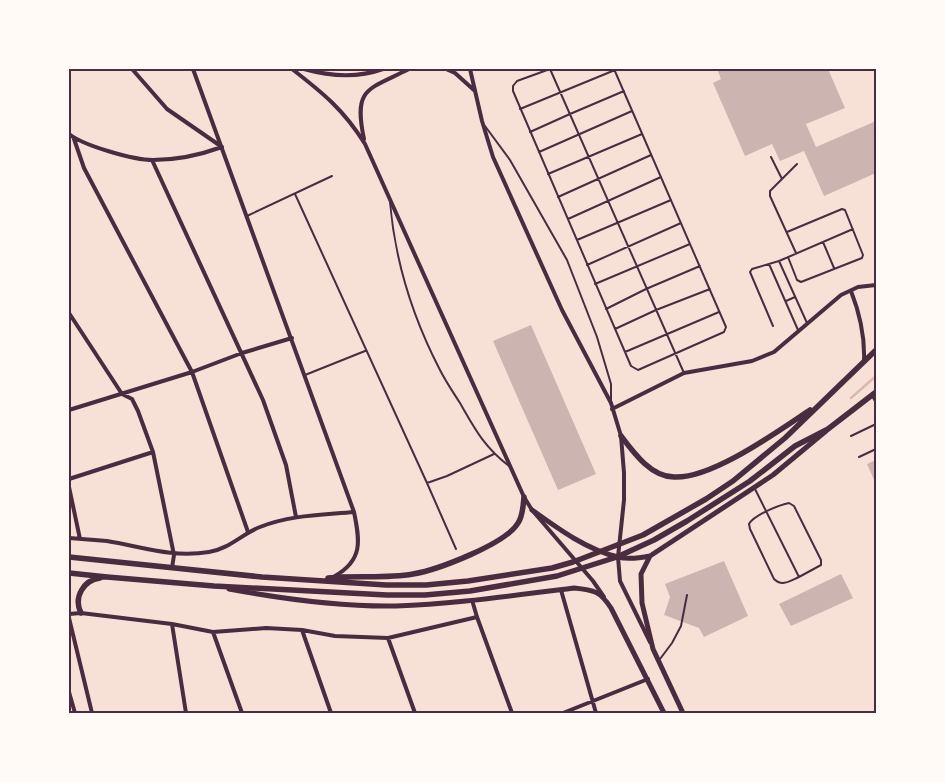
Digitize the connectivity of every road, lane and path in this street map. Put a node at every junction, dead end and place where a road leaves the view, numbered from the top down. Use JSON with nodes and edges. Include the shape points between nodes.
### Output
{"nodes":[{"id":1,"x":132,"y":69,"type":"edge"},
{"id":2,"x":193,"y":69,"type":"edge"},
{"id":3,"x":292,"y":69,"type":"edge"},
{"id":4,"x":304,"y":69,"type":"edge"},
{"id":5,"x":383,"y":69,"type":"edge"},
{"id":6,"x":409,"y":69,"type":"edge"},
{"id":7,"x":446,"y":69,"type":"edge"},
{"id":8,"x":470,"y":69,"type":"edge"},
{"id":9,"x":550,"y":69,"type":"edge"},
{"id":10,"x":614,"y":70,"type":"edge"},
{"id":11,"x":624,"y":91,"type":"junction"},
{"id":12,"x":475,"y":92,"type":"junction"},
{"id":13,"x":561,"y":93,"type":"junction"},
{"id":14,"x":520,"y":109,"type":"junction"},
{"id":15,"x":632,"y":111,"type":"junction"},
{"id":16,"x":570,"y":114,"type":"junction"},
{"id":17,"x":482,"y":121,"type":"junction"},
{"id":18,"x":530,"y":132,"type":"junction"},
{"id":19,"x":69,"y":134,"type":"edge"},
{"id":20,"x":642,"y":134,"type":"junction"},
{"id":21,"x":580,"y":136,"type":"junction"},
{"id":22,"x":74,"y":139,"type":"junction"},
{"id":23,"x":365,"y":144,"type":"junction"},
{"id":24,"x":222,"y":148,"type":"junction"},
{"id":25,"x":539,"y":152,"type":"junction"},
{"id":26,"x":651,"y":155,"type":"junction"},
{"id":27,"x":589,"y":157,"type":"junction"},
{"id":28,"x":771,"y":157,"type":"dead end"},
{"id":29,"x":152,"y":160,"type":"junction"},
{"id":30,"x":797,"y":164,"type":"dead end"},
{"id":31,"x":548,"y":174,"type":"junction"},
{"id":32,"x":332,"y":176,"type":"dead end"},
{"id":33,"x":661,"y":177,"type":"junction"},
{"id":34,"x":598,"y":179,"type":"junction"},
{"id":35,"x":782,"y":179,"type":"junction"},
{"id":36,"x":295,"y":194,"type":"junction"},
{"id":37,"x":558,"y":197,"type":"junction"},
{"id":38,"x":390,"y":198,"type":"junction"},
{"id":39,"x":671,"y":200,"type":"junction"},
{"id":40,"x":608,"y":201,"type":"junction"},
{"id":41,"x":247,"y":216,"type":"junction"},
{"id":42,"x":568,"y":219,"type":"junction"},
{"id":43,"x":617,"y":222,"type":"junction"},
{"id":44,"x":681,"y":222,"type":"junction"},
{"id":45,"x":853,"y":229,"type":"junction"},
{"id":46,"x":787,"y":232,"type":"junction"},
{"id":47,"x":577,"y":240,"type":"junction"},
{"id":48,"x":823,"y":242,"type":"junction"},
{"id":49,"x":690,"y":244,"type":"junction"},
{"id":50,"x":627,"y":245,"type":"junction"},
{"id":51,"x":796,"y":254,"type":"junction"},
{"id":52,"x":788,"y":257,"type":"junction"},
{"id":53,"x":779,"y":261,"type":"junction"},
{"id":54,"x":769,"y":264,"type":"junction"},
{"id":55,"x":587,"y":265,"type":"junction"},
{"id":56,"x":637,"y":266,"type":"junction"},
{"id":57,"x":700,"y":266,"type":"junction"},
{"id":58,"x":834,"y":268,"type":"junction"},
{"id":59,"x":595,"y":284,"type":"junction"},
{"id":60,"x":876,"y":284,"type":"edge"},
{"id":61,"x":646,"y":289,"type":"junction"},
{"id":62,"x":710,"y":289,"type":"junction"},
{"id":63,"x":851,"y":290,"type":"junction"},
{"id":64,"x":795,"y":297,"type":"junction"},
{"id":65,"x":785,"y":301,"type":"junction"},
{"id":66,"x":606,"y":309,"type":"junction"},
{"id":67,"x":656,"y":310,"type":"junction"},
{"id":68,"x":719,"y":312,"type":"junction"},
{"id":69,"x":69,"y":313,"type":"edge"},
{"id":70,"x":808,"y":325,"type":"junction"},
{"id":71,"x":773,"y":326,"type":"dead end"},
{"id":72,"x":615,"y":329,"type":"junction"},
{"id":73,"x":799,"y":332,"type":"junction"},
{"id":74,"x":666,"y":334,"type":"junction"},
{"id":75,"x":292,"y":338,"type":"junction"},
{"id":76,"x":876,"y":350,"type":"edge"},
{"id":77,"x":365,"y":351,"type":"junction"},
{"id":78,"x":625,"y":352,"type":"junction"},
{"id":79,"x":242,"y":353,"type":"junction"},
{"id":80,"x":675,"y":354,"type":"junction"},
{"id":81,"x":864,"y":363,"type":"junction"},
{"id":82,"x":192,"y":372,"type":"junction"},
{"id":83,"x":684,"y":373,"type":"junction"},
{"id":84,"x":305,"y":375,"type":"junction"},
{"id":85,"x":122,"y":394,"type":"junction"},
{"id":86,"x":874,"y":394,"type":"edge"},
{"id":87,"x":822,"y":402,"type":"junction"},
{"id":88,"x":610,"y":403,"type":"junction"},
{"id":89,"x":876,"y":404,"type":"edge"},
{"id":90,"x":612,"y":409,"type":"junction"},
{"id":91,"x":69,"y":410,"type":"edge"},
{"id":92,"x":876,"y":424,"type":"edge"},
{"id":93,"x":828,"y":429,"type":"junction"},
{"id":94,"x":621,"y":436,"type":"junction"},
{"id":95,"x":851,"y":436,"type":"dead end"},
{"id":96,"x":876,"y":449,"type":"edge"},
{"id":97,"x":153,"y":452,"type":"junction"},
{"id":98,"x":494,"y":454,"type":"junction"},
{"id":99,"x":859,"y":457,"type":"dead end"},
{"id":100,"x":511,"y":468,"type":"junction"},
{"id":101,"x":69,"y":479,"type":"edge"},
{"id":102,"x":427,"y":483,"type":"junction"},
{"id":103,"x":69,"y":487,"type":"edge"},
{"id":104,"x":754,"y":487,"type":"junction"},
{"id":105,"x":524,"y":497,"type":"junction"},
{"id":106,"x":532,"y":510,"type":"junction"},
{"id":107,"x":354,"y":512,"type":"junction"},
{"id":108,"x":767,"y":512,"type":"junction"},
{"id":109,"x":296,"y":517,"type":"junction"},
{"id":110,"x":248,"y":532,"type":"junction"},
{"id":111,"x":69,"y":538,"type":"edge"},
{"id":112,"x":80,"y":539,"type":"junction"},
{"id":113,"x":456,"y":549,"type":"dead end"},
{"id":114,"x":174,"y":555,"type":"junction"},
{"id":115,"x":650,"y":556,"type":"junction"},
{"id":116,"x":69,"y":557,"type":"edge"},
{"id":117,"x":618,"y":557,"type":"junction"},
{"id":118,"x":172,"y":568,"type":"junction"},
{"id":119,"x":69,"y":573,"type":"edge"},
{"id":120,"x":333,"y":577,"type":"junction"},
{"id":121,"x":800,"y":577,"type":"junction"},
{"id":122,"x":107,"y":578,"type":"junction"},
{"id":123,"x":308,"y":579,"type":"junction"},
{"id":124,"x":214,"y":586,"type":"junction"},
{"id":125,"x":561,"y":590,"type":"junction"},
{"id":126,"x":687,"y":595,"type":"dead end"},
{"id":127,"x":604,"y":597,"type":"junction"},
{"id":128,"x":472,"y":600,"type":"junction"},
{"id":129,"x":81,"y":613,"type":"junction"},
{"id":130,"x":69,"y":614,"type":"edge"},
{"id":131,"x":477,"y":617,"type":"junction"},
{"id":132,"x":69,"y":618,"type":"edge"},
{"id":133,"x":172,"y":624,"type":"junction"},
{"id":134,"x":302,"y":630,"type":"junction"},
{"id":135,"x":213,"y":632,"type":"junction"},
{"id":136,"x":388,"y":638,"type":"junction"},
{"id":137,"x":653,"y":649,"type":"junction"},
{"id":138,"x":659,"y":661,"type":"junction"},
{"id":139,"x":648,"y":679,"type":"junction"},
{"id":140,"x":69,"y":692,"type":"edge"},
{"id":141,"x":592,"y":701,"type":"junction"},
{"id":142,"x":75,"y":713,"type":"edge"},
{"id":143,"x":92,"y":713,"type":"edge"},
{"id":144,"x":186,"y":713,"type":"edge"},
{"id":145,"x":242,"y":713,"type":"edge"},
{"id":146,"x":331,"y":713,"type":"edge"},
{"id":147,"x":415,"y":713,"type":"edge"},
{"id":148,"x":512,"y":713,"type":"edge"},
{"id":149,"x":563,"y":713,"type":"edge"},
{"id":150,"x":596,"y":713,"type":"edge"},
{"id":151,"x":664,"y":713,"type":"edge"},
{"id":152,"x":683,"y":713,"type":"edge"}],
"edges":[{"from":1,"to":24,"type":"street","via":[[167,109]]},
{"from":2,"to":24,"type":"street"},
{"from":3,"to":23,"type":"street","via":[[337,106]]},
{"from":4,"to":5,"type":"street","via":[[320,74],[345,75]]},
{"from":6,"to":23,"type":"street","via":[[366,91],[359,113]]},
{"from":7,"to":12,"type":"street"},
{"from":8,"to":12,"type":"street"},
{"from":9,"to":13,"type":"lane"},
{"from":9,"to":14,"type":"lane","via":[[517,81],[513,86]]},
{"from":10,"to":11,"type":"lane"},
{"from":10,"to":13,"type":"lane"},
{"from":11,"to":15,"type":"lane"},
{"from":11,"to":16,"type":"lane"},
{"from":12,"to":17,"type":"street"},
{"from":13,"to":14,"type":"lane"},
{"from":13,"to":16,"type":"lane"},
{"from":14,"to":18,"type":"lane"},
{"from":15,"to":20,"type":"lane"},
{"from":15,"to":21,"type":"lane"},
{"from":16,"to":18,"type":"lane"},
{"from":16,"to":21,"type":"lane"},
{"from":17,"to":88,"type":"street","via":[[494,157],[562,310]]},
{"from":17,"to":88,"type":"lane","via":[[510,160],[567,260],[600,347],[611,384]]},
{"from":18,"to":25,"type":"lane"},
{"from":19,"to":22,"type":"street"},
{"from":20,"to":26,"type":"lane"},
{"from":20,"to":27,"type":"lane"},
{"from":21,"to":25,"type":"lane"},
{"from":21,"to":27,"type":"lane"},
{"from":22,"to":29,"type":"street","via":[[103,151]]},
{"from":22,"to":82,"type":"street","via":[[84,168]]},
{"from":23,"to":38,"type":"street"},
{"from":24,"to":29,"type":"street","via":[[202,154]]},
{"from":24,"to":41,"type":"street"},
{"from":25,"to":31,"type":"lane"},
{"from":26,"to":33,"type":"lane"},
{"from":26,"to":34,"type":"lane"},
{"from":27,"to":31,"type":"lane"},
{"from":27,"to":34,"type":"lane"},
{"from":28,"to":35,"type":"lane"},
{"from":29,"to":79,"type":"street"},
{"from":30,"to":35,"type":"lane"},
{"from":31,"to":37,"type":"lane"},
{"from":32,"to":36,"type":"lane"},
{"from":33,"to":39,"type":"lane"},
{"from":33,"to":40,"type":"lane"},
{"from":34,"to":37,"type":"lane"},
{"from":34,"to":40,"type":"lane"},
{"from":35,"to":46,"type":"lane","via":[[770,191],[770,196]]},
{"from":36,"to":41,"type":"lane"},
{"from":36,"to":77,"type":"lane"},
{"from":37,"to":42,"type":"lane"},
{"from":38,"to":98,"type":"lane","via":[[396,251],[414,311],[441,372],[477,434]]},
{"from":38,"to":100,"type":"street"},
{"from":39,"to":43,"type":"lane"},
{"from":39,"to":44,"type":"lane"},
{"from":40,"to":42,"type":"lane"},
{"from":40,"to":43,"type":"lane"},
{"from":41,"to":75,"type":"street"},
{"from":42,"to":47,"type":"lane"},
{"from":43,"to":47,"type":"lane"},
{"from":43,"to":50,"type":"lane"},
{"from":44,"to":49,"type":"lane"},
{"from":44,"to":50,"type":"lane"},
{"from":45,"to":46,"type":"lane","via":[[842,209]]},
{"from":45,"to":48,"type":"lane"},
{"from":45,"to":58,"type":"lane","via":[[863,256]]},
{"from":46,"to":51,"type":"lane"},
{"from":47,"to":55,"type":"lane"},
{"from":48,"to":51,"type":"lane"},
{"from":48,"to":58,"type":"lane"},
{"from":49,"to":56,"type":"lane"},
{"from":49,"to":57,"type":"lane"},
{"from":50,"to":55,"type":"lane"},
{"from":50,"to":56,"type":"lane"},
{"from":51,"to":52,"type":"lane"},
{"from":52,"to":53,"type":"lane"},
{"from":52,"to":58,"type":"lane","via":[[798,282]]},
{"from":53,"to":54,"type":"lane"},
{"from":53,"to":64,"type":"lane"},
{"from":54,"to":65,"type":"lane"},
{"from":54,"to":71,"type":"lane","via":[[750,272]]},
{"from":55,"to":59,"type":"lane"},
{"from":56,"to":59,"type":"lane"},
{"from":56,"to":61,"type":"lane"},
{"from":57,"to":61,"type":"lane"},
{"from":57,"to":62,"type":"lane"},
{"from":59,"to":66,"type":"lane"},
{"from":60,"to":63,"type":"street"},
{"from":61,"to":66,"type":"lane"},
{"from":61,"to":67,"type":"lane"},
{"from":62,"to":67,"type":"lane"},
{"from":62,"to":68,"type":"lane"},
{"from":63,"to":70,"type":"street"},
{"from":63,"to":81,"type":"street","via":[[862,325]]},
{"from":64,"to":65,"type":"lane"},
{"from":64,"to":70,"type":"lane"},
{"from":65,"to":73,"type":"lane"},
{"from":66,"to":72,"type":"lane"},
{"from":67,"to":72,"type":"lane"},
{"from":67,"to":74,"type":"lane"},
{"from":68,"to":74,"type":"lane"},
{"from":68,"to":80,"type":"lane","via":[[726,330]]},
{"from":69,"to":85,"type":"street"},
{"from":70,"to":73,"type":"street"},
{"from":72,"to":78,"type":"lane"},
{"from":73,"to":83,"type":"street","via":[[774,352],[752,361]]},
{"from":74,"to":78,"type":"lane"},
{"from":74,"to":80,"type":"lane"},
{"from":75,"to":79,"type":"street"},
{"from":75,"to":84,"type":"street"},
{"from":76,"to":81,"type":"main road"},
{"from":77,"to":84,"type":"lane"},
{"from":77,"to":102,"type":"lane"},
{"from":78,"to":80,"type":"lane","via":[[631,366],[638,370]]},
{"from":79,"to":82,"type":"street"},
{"from":79,"to":109,"type":"street","via":[[286,465]]},
{"from":80,"to":83,"type":"lane"},
{"from":81,"to":87,"type":"main road"},
{"from":82,"to":85,"type":"street"},
{"from":82,"to":110,"type":"street"},
{"from":83,"to":90,"type":"street"},
{"from":84,"to":107,"type":"street"},
{"from":85,"to":91,"type":"street"},
{"from":85,"to":97,"type":"street","via":[[132,399]]},
{"from":86,"to":89,"type":"lane"},
{"from":86,"to":93,"type":"main road"},
{"from":87,"to":94,"type":"main road","via":[[732,459],[697,473],[673,478],[640,461]]},
{"from":87,"to":123,"type":"main road","via":[[733,481],[643,535],[573,562],[552,568],[426,585]]},
{"from":88,"to":90,"type":"street"},
{"from":90,"to":94,"type":"street"},
{"from":92,"to":95,"type":"lane"},
{"from":93,"to":104,"type":"street"},
{"from":93,"to":124,"type":"main road","via":[[795,446],[750,481],[654,540],[598,564],[557,576],[425,595]]},
{"from":94,"to":117,"type":"street","via":[[624,500]]},
{"from":96,"to":99,"type":"lane"},
{"from":97,"to":101,"type":"street"},
{"from":97,"to":114,"type":"street"},
{"from":98,"to":100,"type":"lane"},
{"from":98,"to":102,"type":"lane"},
{"from":100,"to":105,"type":"street"},
{"from":102,"to":113,"type":"lane"},
{"from":103,"to":112,"type":"street"},
{"from":104,"to":108,"type":"lane"},
{"from":104,"to":115,"type":"street"},
{"from":105,"to":106,"type":"street"},
{"from":105,"to":120,"type":"main road","via":[[518,523],[510,533],[485,548],[436,569],[412,574]]},
{"from":106,"to":117,"type":"street","via":[[595,549]]},
{"from":106,"to":127,"type":"street"},
{"from":107,"to":109,"type":"street"},
{"from":107,"to":120,"type":"street","via":[[358,533],[355,558],[343,572]]},
{"from":108,"to":121,"type":"lane"},
{"from":108,"to":121,"type":"lane","via":[[749,524],[774,579],[782,584]]},
{"from":108,"to":121,"type":"lane","via":[[789,503],[794,506],[822,560],[821,565]]},
{"from":109,"to":110,"type":"street"},
{"from":110,"to":114,"type":"street","via":[[219,550]]},
{"from":111,"to":112,"type":"street"},
{"from":112,"to":114,"type":"street"},
{"from":114,"to":118,"type":"street"},
{"from":115,"to":117,"type":"street"},
{"from":115,"to":137,"type":"street","via":[[641,574],[642,603]]},
{"from":116,"to":118,"type":"main road"},
{"from":117,"to":137,"type":"street","via":[[620,581]]},
{"from":118,"to":123,"type":"main road"},
{"from":119,"to":122,"type":"main road"},
{"from":120,"to":123,"type":"main road"},
{"from":122,"to":124,"type":"main road"},
{"from":122,"to":129,"type":"main road","via":[[88,582],[83,587],[78,600]]},
{"from":124,"to":128,"type":"street","via":[[261,595],[365,606]]},
{"from":125,"to":127,"type":"street","via":[[590,590]]},
{"from":125,"to":128,"type":"street"},
{"from":125,"to":141,"type":"street"},
{"from":126,"to":138,"type":"lane","via":[[681,626]]},
{"from":127,"to":139,"type":"street"},
{"from":128,"to":131,"type":"street"},
{"from":129,"to":130,"type":"street"},
{"from":129,"to":133,"type":"street"},
{"from":131,"to":136,"type":"street"},
{"from":131,"to":148,"type":"street"},
{"from":132,"to":143,"type":"street"},
{"from":133,"to":135,"type":"street"},
{"from":133,"to":144,"type":"street"},
{"from":134,"to":135,"type":"street","via":[[266,628]]},
{"from":134,"to":136,"type":"street"},
{"from":134,"to":146,"type":"street"},
{"from":135,"to":145,"type":"street"},
{"from":136,"to":147,"type":"street"},
{"from":137,"to":138,"type":"street"},
{"from":138,"to":152,"type":"street"},
{"from":139,"to":141,"type":"street"},
{"from":139,"to":151,"type":"street"},
{"from":140,"to":142,"type":"street"},
{"from":141,"to":149,"type":"street"},
{"from":141,"to":150,"type":"street"}]}
